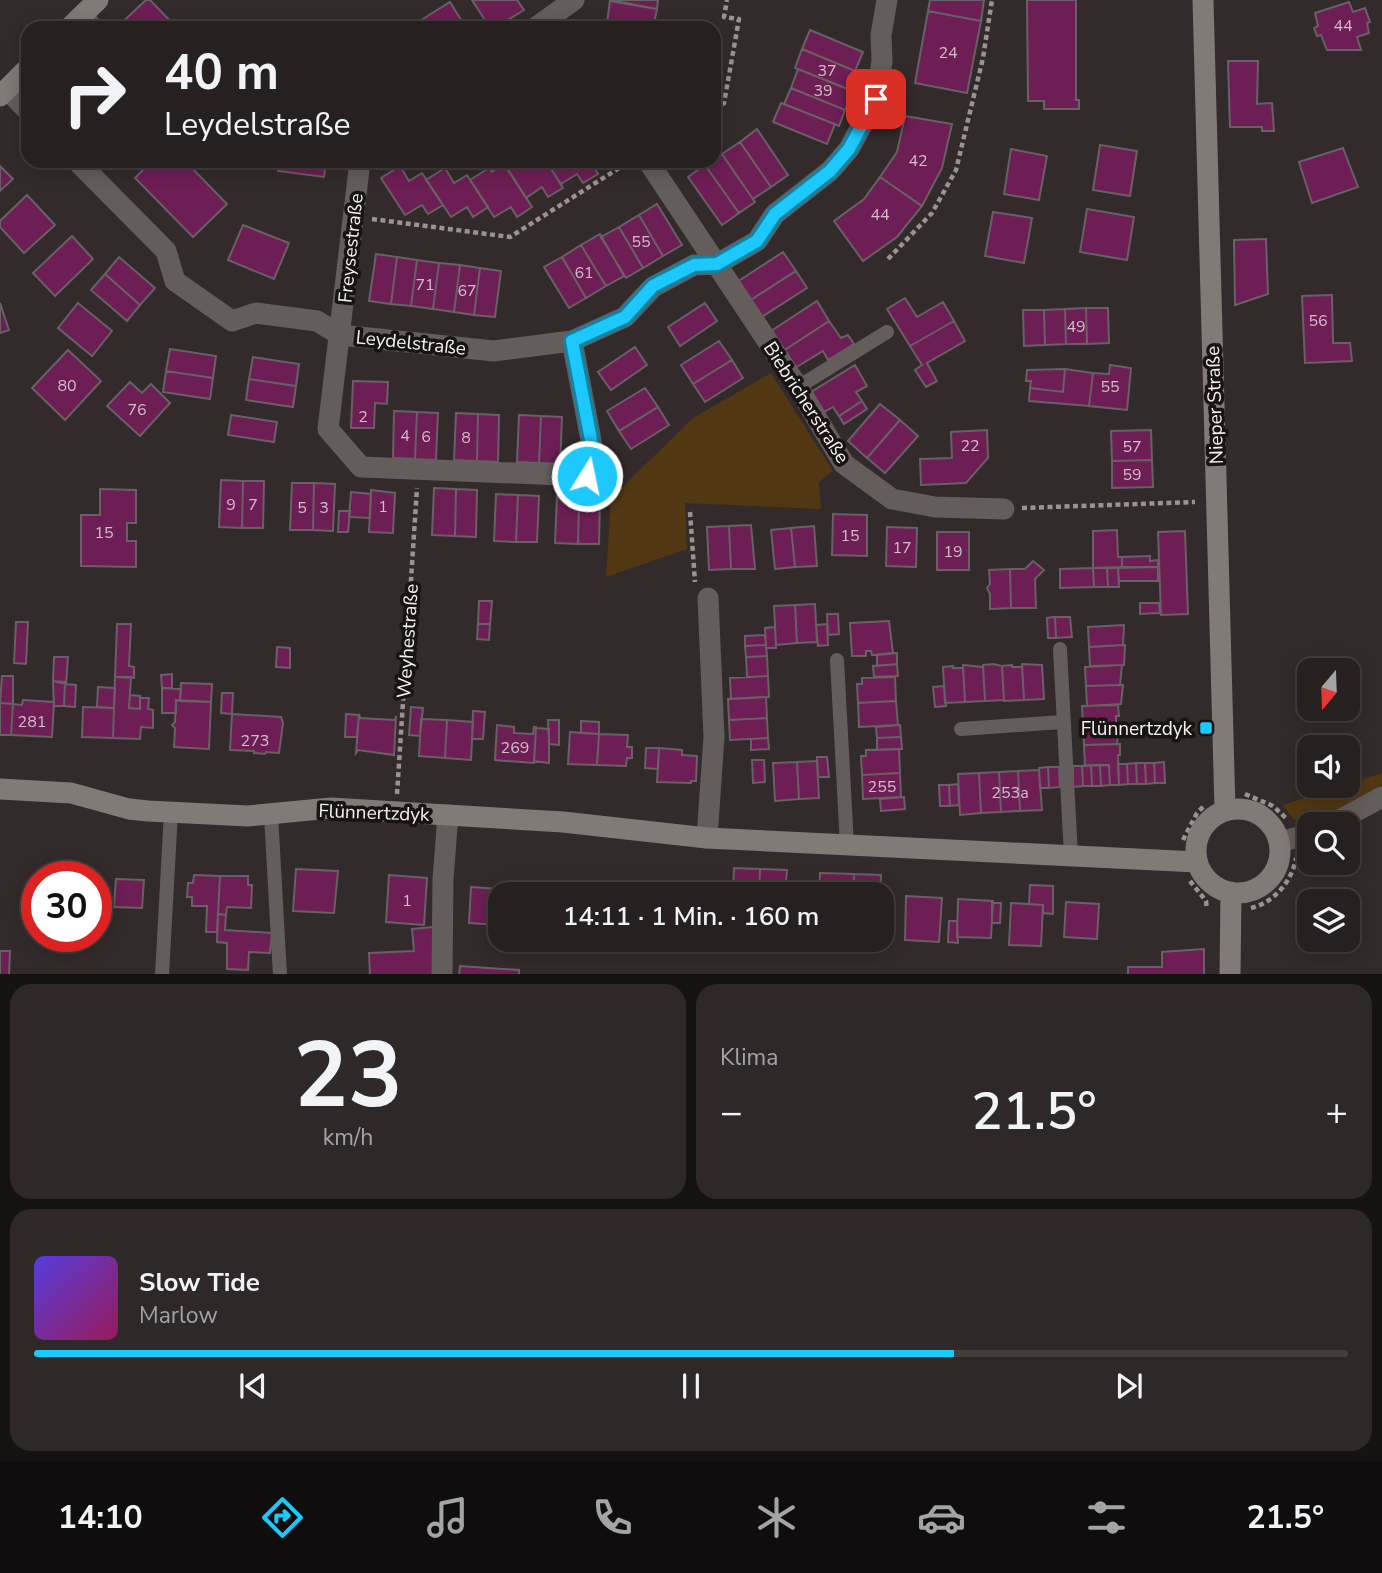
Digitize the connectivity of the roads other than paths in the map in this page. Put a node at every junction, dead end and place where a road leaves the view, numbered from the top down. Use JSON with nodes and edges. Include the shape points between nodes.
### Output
{"nodes":[{"id":1,"x":574,"y":0,"type":"edge"},
{"id":2,"x":887,"y":0,"type":"edge"},
{"id":3,"x":1203,"y":0,"type":"edge"},
{"id":4,"x":553,"y":21,"type":"edge"},
{"id":5,"x":21,"y":75,"type":"edge"},
{"id":6,"x":4,"y":92,"type":"edge"},
{"id":7,"x":21,"y":105,"type":"edge"},
{"id":8,"x":84,"y":168,"type":"edge"},
{"id":9,"x":359,"y":168,"type":"edge"},
{"id":10,"x":653,"y":168,"type":"edge"},
{"id":11,"x":717,"y":264,"type":"junction"},
{"id":12,"x":887,"y":331,"type":"dead end"},
{"id":13,"x":340,"y":335,"type":"junction"},
{"id":14,"x":572,"y":341,"type":"junction"},
{"id":15,"x":798,"y":387,"type":"junction"},
{"id":16,"x":1004,"y":509,"type":"road end"},
{"id":17,"x":708,"y":598,"type":"road end"},
{"id":18,"x":1060,"y":649,"type":"dead end"},
{"id":19,"x":837,"y":660,"type":"dead end"},
{"id":20,"x":1062,"y":722,"type":"junction"},
{"id":21,"x":961,"y":729,"type":"dead end"},
{"id":22,"x":0,"y":789,"type":"edge"},
{"id":23,"x":1382,"y":797,"type":"edge"},
{"id":24,"x":1225,"y":802,"type":"junction"},
{"id":25,"x":171,"y":812,"type":"junction"},
{"id":26,"x":1354,"y":812,"type":"edge"},
{"id":27,"x":271,"y":815,"type":"junction"},
{"id":28,"x":448,"y":815,"type":"junction"},
{"id":29,"x":707,"y":838,"type":"junction"},
{"id":30,"x":1295,"y":838,"type":"edge"},
{"id":31,"x":847,"y":845,"type":"junction"},
{"id":32,"x":1071,"y":856,"type":"junction"},
{"id":33,"x":1189,"y":862,"type":"junction"},
{"id":34,"x":1230,"y":900,"type":"junction"},
{"id":35,"x":162,"y":974,"type":"edge"},
{"id":36,"x":280,"y":974,"type":"edge"},
{"id":37,"x":442,"y":974,"type":"edge"},
{"id":38,"x":1230,"y":974,"type":"edge"}],
"edges":[{"from":1,"to":4,"type":"street"},
{"from":2,"to":11,"type":"street","name":"Leydelstraße","via":[[876,99],[849,149],[830,171],[775,214],[757,241]]},
{"from":3,"to":24,"type":"street","name":"Nieper Straße"},
{"from":5,"to":6,"type":"street"},
{"from":6,"to":7,"type":"street"},
{"from":8,"to":13,"type":"street","name":"Leydelstraße","via":[[166,251],[175,281],[233,321],[256,313],[317,321]]},
{"from":9,"to":13,"type":"street","name":"Freysestraße"},
{"from":10,"to":11,"type":"street","name":"Biebricherstraße"},
{"from":11,"to":14,"type":"street","name":"Leydelstraße","via":[[694,265],[653,286],[625,317]]},
{"from":11,"to":15,"type":"street","name":"Biebricherstraße"},
{"from":12,"to":15,"type":"lane"},
{"from":13,"to":14,"type":"street","name":"Leydelstraße","via":[[494,351]]},
{"from":13,"to":14,"type":"street","via":[[328,429],[361,467],[587,476],[596,466]]},
{"from":15,"to":16,"type":"street","name":"Biebricherstraße","via":[[844,464],[891,499],[935,507]]},
{"from":17,"to":29,"type":"street","via":[[714,737]]},
{"from":18,"to":20,"type":"lane"},
{"from":19,"to":31,"type":"lane"},
{"from":20,"to":21,"type":"lane"},
{"from":20,"to":32,"type":"lane"},
{"from":22,"to":25,"type":"street","name":"Flünnertzdyk","via":[[71,793],[130,809]]},
{"from":23,"to":26,"type":"street"},
{"from":24,"to":30,"type":"street","via":[[1260,814],[1275,829]]},
{"from":24,"to":33,"type":"street","via":[[1204,825]]},
{"from":25,"to":27,"type":"street","name":"Flünnertzdyk"},
{"from":25,"to":35,"type":"lane"},
{"from":27,"to":28,"type":"street","name":"Flünnertzdyk","via":[[331,808]]},
{"from":27,"to":36,"type":"lane"},
{"from":28,"to":29,"type":"street","name":"Flünnertzdyk"},
{"from":28,"to":37,"type":"street"},
{"from":29,"to":31,"type":"street","name":"Flünnertzdyk"},
{"from":30,"to":34,"type":"street","via":[[1281,854],[1273,876]]},
{"from":31,"to":32,"type":"street","name":"Flünnertzdyk"},
{"from":32,"to":33,"type":"street","name":"Flünnertzdyk"},
{"from":33,"to":34,"type":"street"},
{"from":34,"to":38,"type":"street"}]}
